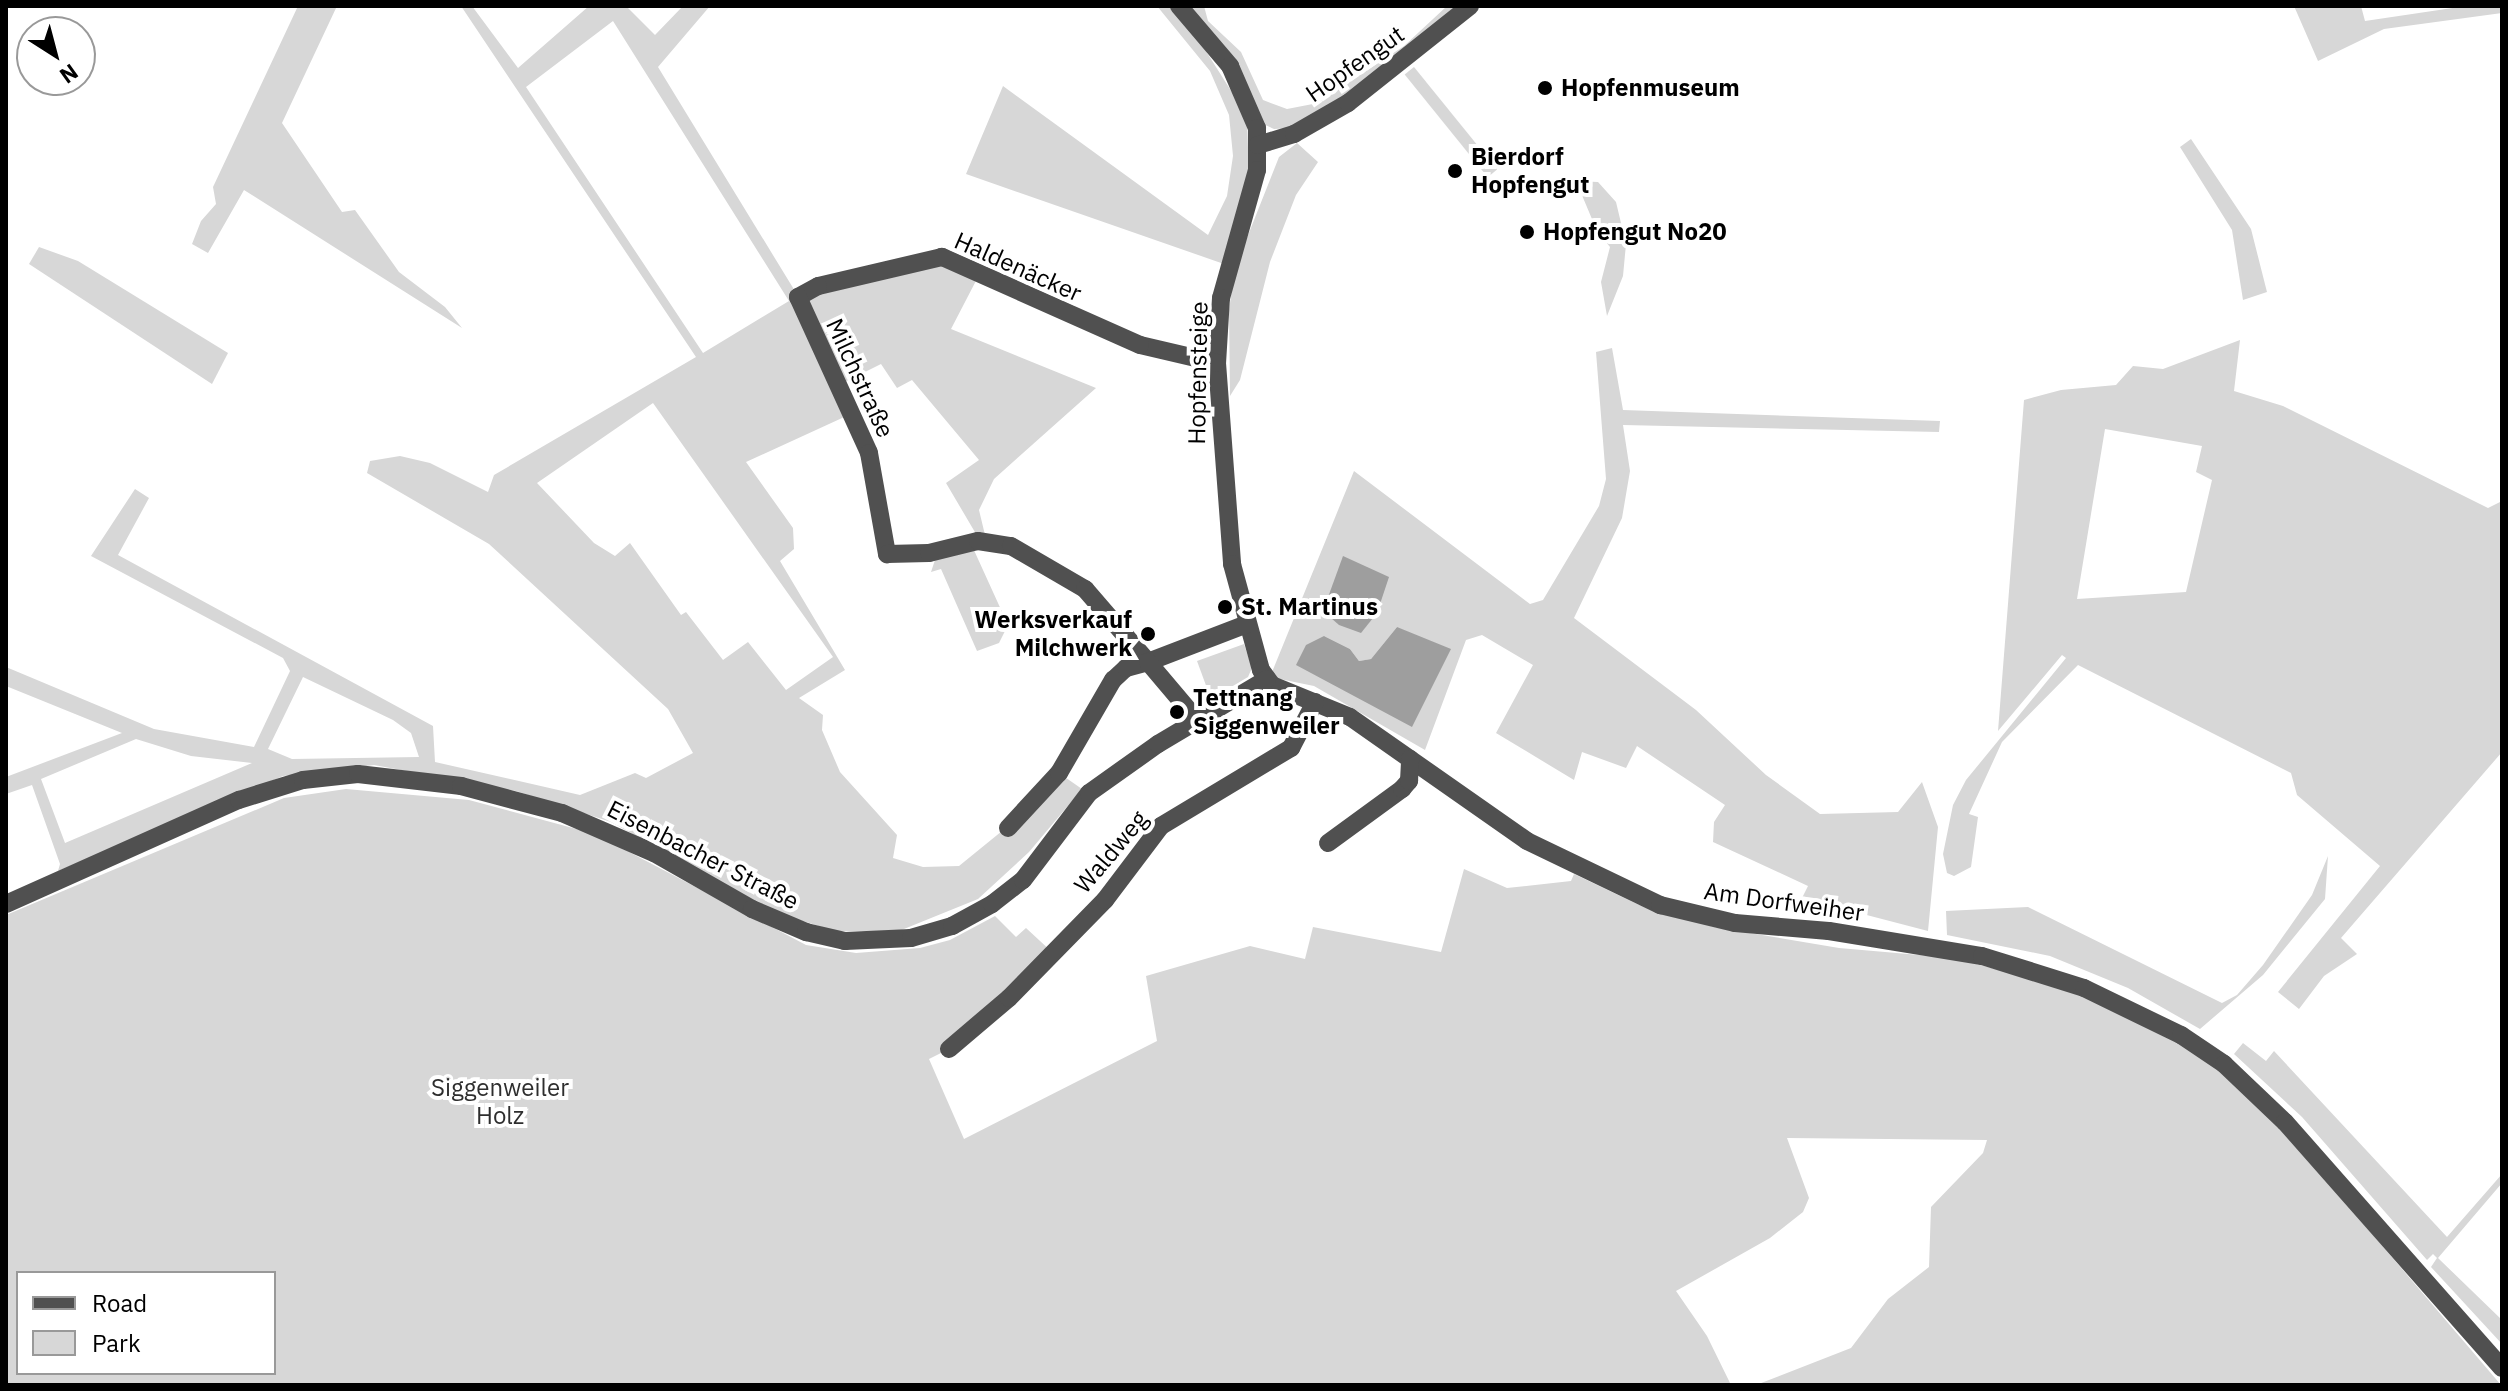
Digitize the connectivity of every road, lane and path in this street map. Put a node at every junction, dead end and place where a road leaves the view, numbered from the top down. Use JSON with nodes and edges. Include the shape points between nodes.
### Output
{"nodes":[{"id":1,"x":1179,"y":6,"type":"edge"},
{"id":2,"x":1470,"y":6,"type":"edge"},
{"id":3,"x":1258,"y":145,"type":"junction"},
{"id":4,"x":798,"y":297,"type":"joint"},
{"id":5,"x":1217,"y":363,"type":"junction"},
{"id":6,"x":1247,"y":624,"type":"junction"},
{"id":7,"x":1148,"y":662,"type":"junction"},
{"id":8,"x":1267,"y":679,"type":"junction"},
{"id":9,"x":1315,"y":702,"type":"junction"},
{"id":10,"x":1197,"y":720,"type":"junction"},
{"id":11,"x":1410,"y":759,"type":"junction"},
{"id":12,"x":1008,"y":828,"type":"dead end"},
{"id":13,"x":1328,"y":843,"type":"dead end"},
{"id":14,"x":6,"y":904,"type":"edge"},
{"id":15,"x":949,"y":1049,"type":"dead end"},
{"id":16,"x":2502,"y":1368,"type":"edge"}],
"edges":[{"from":1,"to":3,"type":"street","name":"Hopfensteige","via":[[1241,83]]},
{"from":2,"to":3,"type":"street","name":"Hopfengut","via":[[1348,103],[1294,134]]},
{"from":3,"to":5,"type":"street","name":"Hopfensteige","via":[[1257,170],[1221,298]]},
{"from":4,"to":5,"type":"street","name":"Haldenäcker","via":[[818,286],[942,257],[1140,345]]},
{"from":4,"to":7,"type":"street","name":"Milchstraße","via":[[861,429],[887,554],[929,553],[978,541],[1011,546],[1085,589]]},
{"from":5,"to":6,"type":"street","name":"Hopfensteige","via":[[1226,526]]},
{"from":6,"to":7,"type":"street"},
{"from":6,"to":8,"type":"street","name":"Hopfensteige"},
{"from":7,"to":10,"type":"street"},
{"from":7,"to":12,"type":"street","via":[[1126,668],[1113,680],[1059,773]]},
{"from":8,"to":9,"type":"street","name":"Am Dorfweiher","via":[[1280,690]]},
{"from":8,"to":10,"type":"street","name":"Eisenbacher Straße"},
{"from":9,"to":11,"type":"street","name":"Am Dorfweiher","via":[[1368,728]]},
{"from":9,"to":15,"type":"street","name":"Waldweg","via":[[1291,748],[1161,826],[1105,900],[1009,998]]},
{"from":10,"to":14,"type":"street","name":"Eisenbacher Straße","via":[[1078,802],[1034,868],[992,904],[952,926],[899,940],[845,941],[785,925],[654,853],[536,804],[461,786],[358,774],[265,791]]},
{"from":11,"to":13,"type":"street","via":[[1409,781],[1402,789]]},
{"from":11,"to":16,"type":"street","name":"Am Dorfweiher","via":[[1539,848],[1660,905],[1735,923],[1952,950],[2084,988],[2181,1035],[2224,1064],[2285,1122]]}]}
